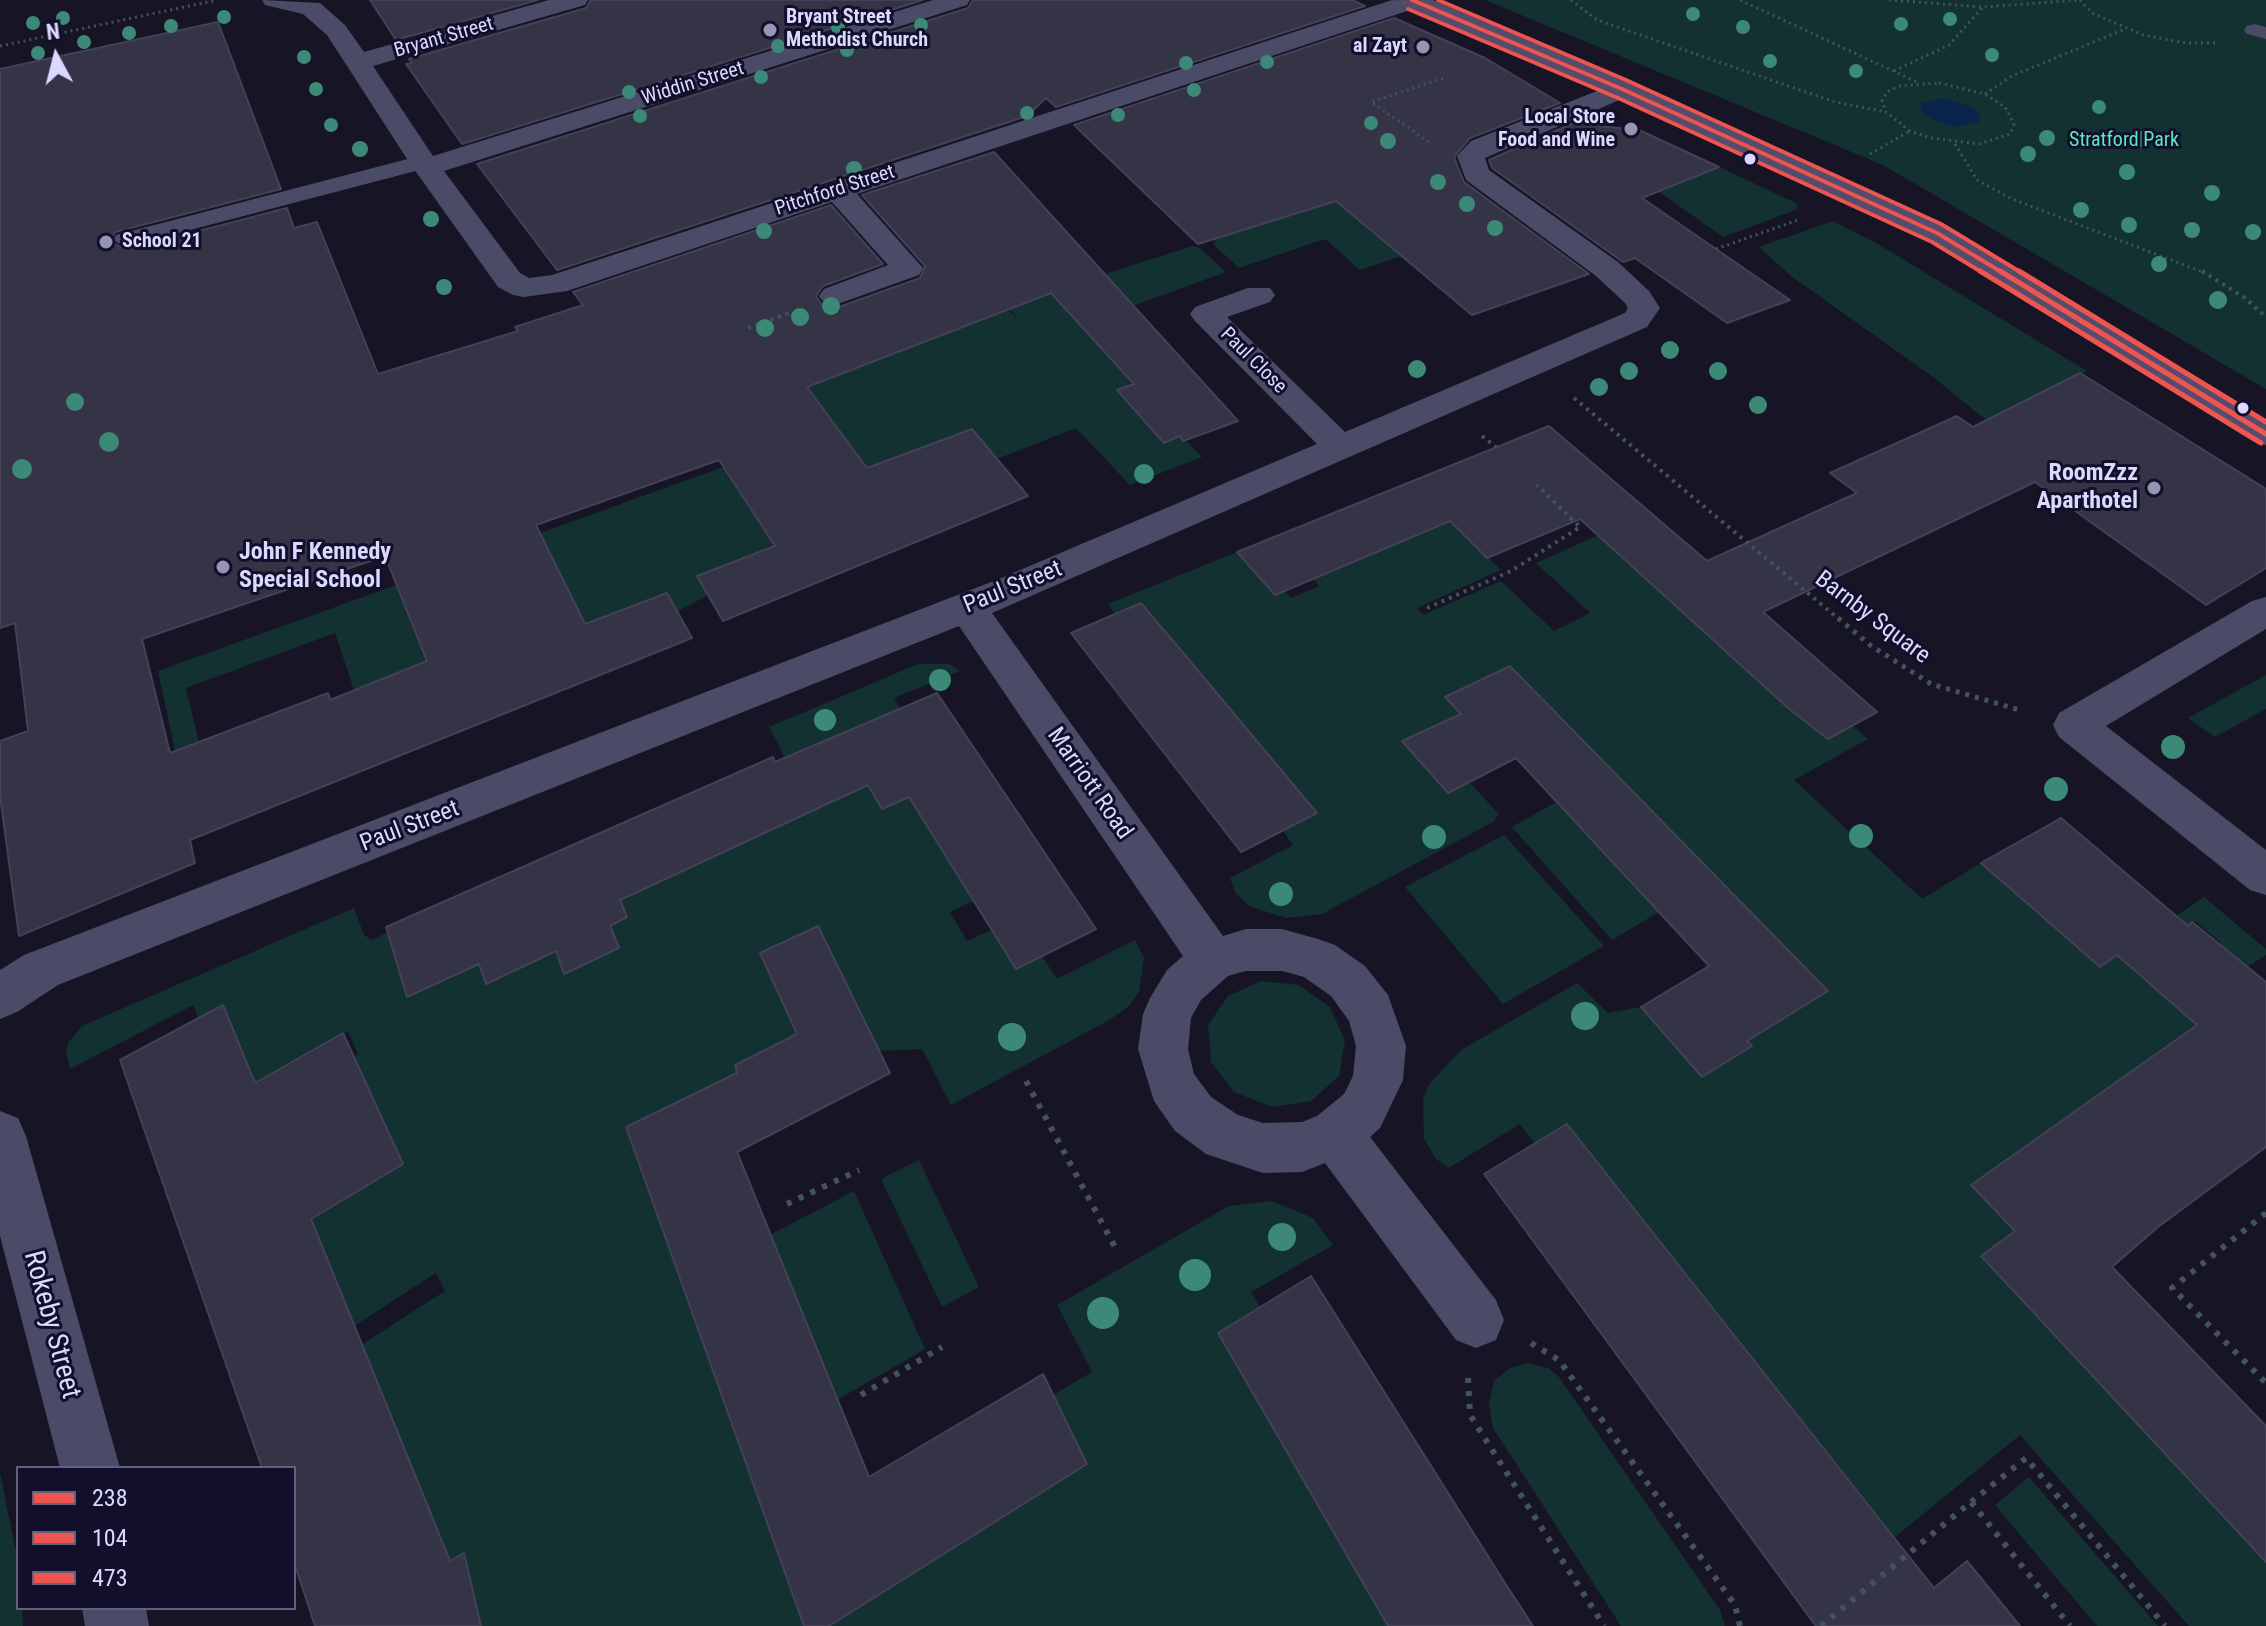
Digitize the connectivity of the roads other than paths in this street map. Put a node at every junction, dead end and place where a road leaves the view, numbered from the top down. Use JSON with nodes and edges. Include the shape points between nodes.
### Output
{"nodes":[{"id":1,"x":274,"y":0,"type":"edge"},
{"id":2,"x":576,"y":0,"type":"edge"},
{"id":3,"x":958,"y":0,"type":"edge"},
{"id":4,"x":1413,"y":0,"type":"edge"},
{"id":5,"x":358,"y":62,"type":"junction"},
{"id":6,"x":1622,"y":89,"type":"junction"},
{"id":7,"x":425,"y":164,"type":"junction"},
{"id":8,"x":837,"y":190,"type":"junction"},
{"id":9,"x":125,"y":240,"type":"dead end"},
{"id":10,"x":1259,"y":295,"type":"dead end"},
{"id":11,"x":835,"y":296,"type":"dead end"},
{"id":12,"x":2266,"y":434,"type":"edge"},
{"id":13,"x":1341,"y":448,"type":"junction"},
{"id":14,"x":967,"y":607,"type":"junction"},
{"id":15,"x":2266,"y":611,"type":"edge"},
{"id":16,"x":2266,"y":876,"type":"edge"},
{"id":17,"x":1213,"y":960,"type":"junction"},
{"id":18,"x":0,"y":997,"type":"edge"},
{"id":19,"x":1335,"y":1134,"type":"junction"},
{"id":20,"x":0,"y":1136,"type":"edge"},
{"id":21,"x":1490,"y":1342,"type":"road end"},
{"id":22,"x":89,"y":1466,"type":"edge"}],
"edges":[{"from":1,"to":5,"type":"street","name":"Pitchford Street","via":[[311,8],[336,30]]},
{"from":2,"to":5,"type":"street","name":"Bryant Street"},
{"from":3,"to":7,"type":"street","name":"Widdin Street"},
{"from":4,"to":6,"type":"main road"},
{"from":4,"to":8,"type":"street","name":"Pitchford Street"},
{"from":5,"to":7,"type":"street","name":"Pitchford Street"},
{"from":6,"to":12,"type":"main road","via":[[1937,233]]},
{"from":6,"to":13,"type":"street","name":"Paul Street","via":[[1481,147],[1471,156],[1476,174],[1607,269],[1644,308],[1636,320]]},
{"from":7,"to":8,"type":"street","name":"Pitchford Street","via":[[509,280],[524,288],[556,284]]},
{"from":7,"to":9,"type":"lane"},
{"from":8,"to":11,"type":"street","via":[[908,268]]},
{"from":10,"to":13,"type":"street","name":"Paul Close","via":[[1206,314]]},
{"from":13,"to":14,"type":"street","name":"Paul Street"},
{"from":14,"to":17,"type":"street","name":"Marriott Road"},
{"from":14,"to":18,"type":"street","name":"Paul Street","via":[[41,970]]},
{"from":15,"to":16,"type":"street","via":[[2074,725]]},
{"from":17,"to":19,"type":"street","via":[[1246,950],[1282,950],[1318,960],[1348,981],[1371,1011],[1381,1046],[1378,1080],[1362,1111]]},
{"from":17,"to":19,"type":"street","via":[[1184,985],[1167,1014],[1163,1049],[1180,1096],[1193,1114],[1224,1136],[1263,1148],[1302,1147]]},
{"from":19,"to":21,"type":"street"},
{"from":20,"to":22,"type":"street","name":"Rokeby Street"}]}
